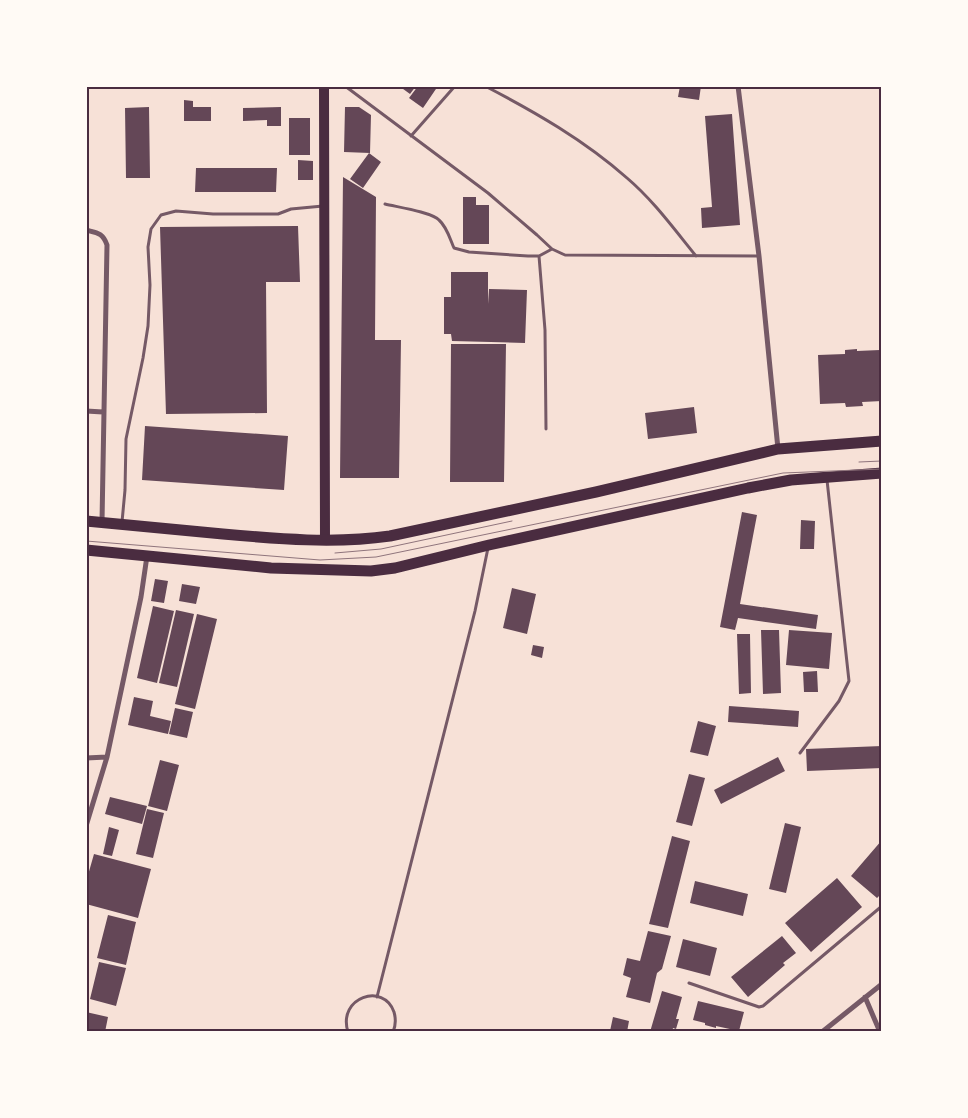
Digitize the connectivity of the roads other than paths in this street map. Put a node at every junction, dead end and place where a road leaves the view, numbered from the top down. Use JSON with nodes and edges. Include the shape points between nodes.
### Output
{"nodes":[{"id":1,"x":324,"y":86,"type":"edge"},
{"id":2,"x":345,"y":86,"type":"edge"},
{"id":3,"x":455,"y":86,"type":"edge"},
{"id":4,"x":485,"y":86,"type":"edge"},
{"id":5,"x":738,"y":86,"type":"edge"},
{"id":6,"x":411,"y":136,"type":"junction"},
{"id":7,"x":385,"y":204,"type":"dead end"},
{"id":8,"x":324,"y":206,"type":"junction"},
{"id":9,"x":86,"y":230,"type":"edge"},
{"id":10,"x":552,"y":249,"type":"junction"},
{"id":11,"x":539,"y":256,"type":"junction"},
{"id":12,"x":696,"y":256,"type":"junction"},
{"id":13,"x":759,"y":256,"type":"junction"},
{"id":14,"x":86,"y":412,"type":"edge"},
{"id":15,"x":104,"y":412,"type":"junction"},
{"id":16,"x":546,"y":429,"type":"dead end"},
{"id":17,"x":882,"y":440,"type":"edge"},
{"id":18,"x":778,"y":449,"type":"junction"},
{"id":19,"x":882,"y":473,"type":"edge"},
{"id":20,"x":826,"y":476,"type":"junction"},
{"id":21,"x":86,"y":522,"type":"edge"},
{"id":22,"x":102,"y":523,"type":"junction"},
{"id":23,"x":122,"y":525,"type":"junction"},
{"id":24,"x":325,"y":540,"type":"junction"},
{"id":25,"x":489,"y":545,"type":"junction"},
{"id":26,"x":86,"y":550,"type":"edge"},
{"id":27,"x":147,"y":556,"type":"junction"},
{"id":28,"x":800,"y":753,"type":"dead end"},
{"id":29,"x":107,"y":756,"type":"junction"},
{"id":30,"x":86,"y":758,"type":"edge"},
{"id":31,"x":86,"y":826,"type":"edge"},
{"id":32,"x":882,"y":906,"type":"edge"},
{"id":33,"x":689,"y":982,"type":"dead end"},
{"id":34,"x":882,"y":984,"type":"edge"},
{"id":35,"x":377,"y":997,"type":"junction"},
{"id":36,"x":865,"y":997,"type":"junction"},
{"id":37,"x":348,"y":1032,"type":"edge"},
{"id":38,"x":393,"y":1032,"type":"edge"},
{"id":39,"x":822,"y":1032,"type":"edge"},
{"id":40,"x":880,"y":1032,"type":"edge"}],
"edges":[{"from":1,"to":8,"type":"main road"},
{"from":2,"to":6,"type":"lane"},
{"from":3,"to":6,"type":"lane"},
{"from":4,"to":12,"type":"lane","via":[[534,111],[592,149],[628,178]]},
{"from":5,"to":13,"type":"street"},
{"from":6,"to":10,"type":"lane","via":[[488,194]]},
{"from":7,"to":11,"type":"lane","via":[[438,218],[454,248],[469,252]]},
{"from":8,"to":23,"type":"lane","via":[[291,209],[278,214],[176,211],[161,215],[151,229],[148,326],[126,439]]},
{"from":8,"to":24,"type":"main road"},
{"from":9,"to":15,"type":"street","via":[[104,237],[106,245]]},
{"from":10,"to":11,"type":"lane"},
{"from":10,"to":12,"type":"lane","via":[[565,255]]},
{"from":11,"to":16,"type":"lane","via":[[545,330]]},
{"from":12,"to":13,"type":"lane"},
{"from":13,"to":18,"type":"street"},
{"from":14,"to":15,"type":"street"},
{"from":15,"to":22,"type":"street"},
{"from":17,"to":18,"type":"main road"},
{"from":18,"to":24,"type":"main road","via":[[390,536]]},
{"from":19,"to":20,"type":"main road"},
{"from":20,"to":25,"type":"main road","via":[[748,488]]},
{"from":20,"to":28,"type":"lane","via":[[849,681],[839,701]]},
{"from":21,"to":22,"type":"main road"},
{"from":22,"to":23,"type":"main road"},
{"from":23,"to":24,"type":"main road"},
{"from":25,"to":27,"type":"main road","via":[[371,571],[271,568]]},
{"from":25,"to":35,"type":"lane"},
{"from":26,"to":27,"type":"main road"},
{"from":27,"to":29,"type":"street"},
{"from":29,"to":30,"type":"street"},
{"from":29,"to":31,"type":"street"},
{"from":32,"to":33,"type":"lane","via":[[763,1006]]},
{"from":34,"to":36,"type":"street"},
{"from":35,"to":37,"type":"lane","via":[[358,999],[351,1006],[346,1014]]},
{"from":35,"to":38,"type":"lane","via":[[393,1008],[396,1018]]},
{"from":36,"to":39,"type":"street"},
{"from":36,"to":40,"type":"street"}]}
